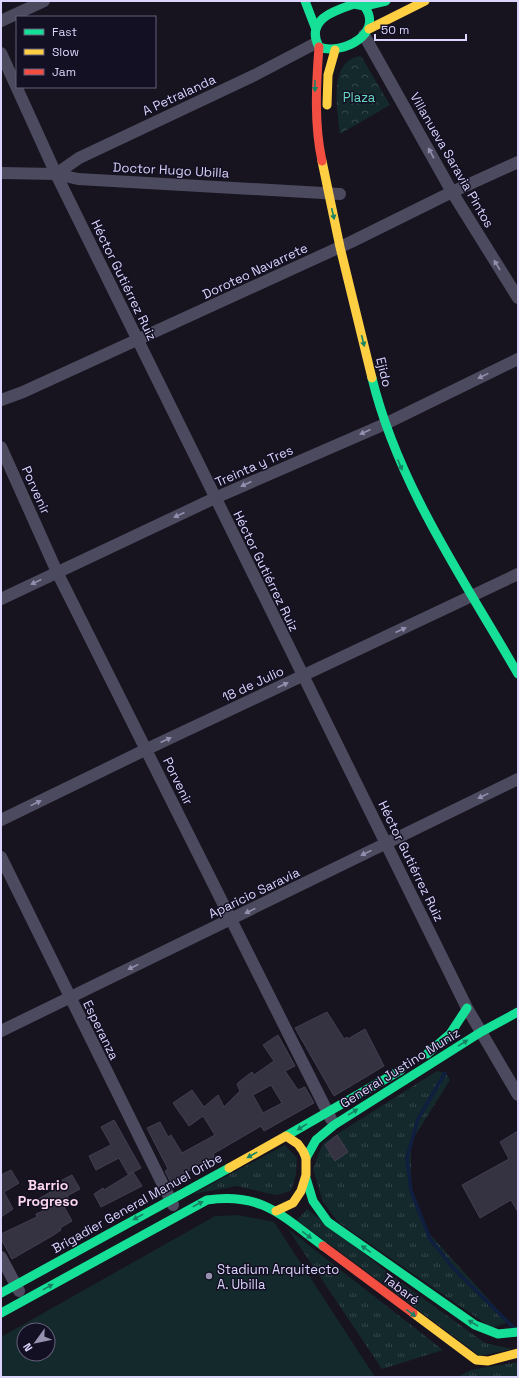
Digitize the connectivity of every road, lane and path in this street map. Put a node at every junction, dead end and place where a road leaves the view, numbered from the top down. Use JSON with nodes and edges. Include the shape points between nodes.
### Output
{"nodes":[{"id":1,"x":44,"y":1,"type":"edge"},
{"id":2,"x":305,"y":1,"type":"edge"},
{"id":3,"x":386,"y":1,"type":"edge"},
{"id":4,"x":424,"y":1,"type":"edge"},
{"id":5,"x":365,"y":4,"type":"edge"},
{"id":6,"x":1,"y":21,"type":"edge"},
{"id":7,"x":315,"y":27,"type":"junction"},
{"id":8,"x":366,"y":32,"type":"junction"},
{"id":9,"x":317,"y":45,"type":"junction"},
{"id":10,"x":335,"y":50,"type":"junction"},
{"id":11,"x":1,"y":53,"type":"edge"},
{"id":12,"x":16,"y":86,"type":"edge"},
{"id":13,"x":17,"y":88,"type":"edge"},
{"id":14,"x":327,"y":114,"type":"dead end"},
{"id":15,"x":518,"y":162,"type":"edge"},
{"id":16,"x":1,"y":173,"type":"edge"},
{"id":17,"x":56,"y":174,"type":"junction"},
{"id":18,"x":452,"y":192,"type":"junction"},
{"id":19,"x":337,"y":194,"type":"junction"},
{"id":20,"x":348,"y":243,"type":"junction"},
{"id":21,"x":518,"y":298,"type":"edge"},
{"id":22,"x":138,"y":339,"type":"junction"},
{"id":23,"x":518,"y":359,"type":"edge"},
{"id":24,"x":1,"y":400,"type":"edge"},
{"id":25,"x":394,"y":424,"type":"junction"},
{"id":26,"x":1,"y":447,"type":"edge"},
{"id":27,"x":425,"y":491,"type":"dead end"},
{"id":28,"x":215,"y":498,"type":"junction"},
{"id":29,"x":57,"y":572,"type":"junction"},
{"id":30,"x":518,"y":574,"type":"edge"},
{"id":31,"x":480,"y":592,"type":"junction"},
{"id":32,"x":1,"y":598,"type":"edge"},
{"id":33,"x":518,"y":674,"type":"edge"},
{"id":34,"x":303,"y":676,"type":"junction"},
{"id":35,"x":147,"y":749,"type":"junction"},
{"id":36,"x":518,"y":779,"type":"edge"},
{"id":37,"x":1,"y":820,"type":"edge"},
{"id":38,"x":387,"y":844,"type":"junction"},
{"id":39,"x":1,"y":856,"type":"edge"},
{"id":40,"x":231,"y":919,"type":"junction"},
{"id":41,"x":70,"y":997,"type":"junction"},
{"id":42,"x":467,"y":1008,"type":"junction"},
{"id":43,"x":518,"y":1012,"type":"edge"},
{"id":44,"x":1,"y":1031,"type":"edge"},
{"id":45,"x":481,"y":1032,"type":"junction"},
{"id":46,"x":421,"y":1057,"type":"dead end"},
{"id":47,"x":409,"y":1065,"type":"dead end"},
{"id":48,"x":518,"y":1095,"type":"edge"},
{"id":49,"x":327,"y":1111,"type":"junction"},
{"id":50,"x":334,"y":1125,"type":"junction"},
{"id":51,"x":286,"y":1136,"type":"junction"},
{"id":52,"x":306,"y":1158,"type":"junction"},
{"id":53,"x":306,"y":1178,"type":"junction"},
{"id":54,"x":170,"y":1199,"type":"junction"},
{"id":55,"x":276,"y":1212,"type":"junction"},
{"id":56,"x":177,"y":1215,"type":"junction"},
{"id":57,"x":1,"y":1257,"type":"edge"},
{"id":58,"x":15,"y":1285,"type":"junction"},
{"id":59,"x":1,"y":1293,"type":"edge"},
{"id":60,"x":24,"y":1300,"type":"junction"},
{"id":61,"x":1,"y":1313,"type":"edge"},
{"id":62,"x":514,"y":1334,"type":"edge"},
{"id":63,"x":517,"y":1354,"type":"edge"}],
"edges":[{"from":1,"to":6,"type":"street"},
{"from":2,"to":7,"type":"main road","name":"Ejido"},
{"from":3,"to":5,"type":"main road"},
{"from":4,"to":8,"type":"main road"},
{"from":5,"to":7,"type":"main road","via":[[346,6],[324,17]]},
{"from":5,"to":8,"type":"main road","via":[[371,18]]},
{"from":7,"to":9,"type":"main road","name":"Ejido","via":[[313,37]]},
{"from":8,"to":10,"type":"main road"},
{"from":18,"to":8,"type":"street","name":"Villanueva Saravia Pintos","one_way":true},
{"from":9,"to":10,"type":"main road","via":[[326,51]]},
{"from":9,"to":17,"type":"street","name":"A Petralanda","via":[[79,158]]},
{"from":9,"to":19,"type":"main road","name":"Ejido","one_way":true,"via":[[315,91],[319,149]]},
{"from":10,"to":14,"type":"main road","via":[[328,75]]},
{"from":11,"to":12,"type":"street","name":"Héctor Gutiérrez Ruiz"},
{"from":13,"to":17,"type":"street","name":"Héctor Gutiérrez Ruiz"},
{"from":15,"to":18,"type":"street","name":"Doroteo Navarrete"},
{"from":16,"to":17,"type":"street","name":"Doctor Hugo Ubilla"},
{"from":17,"to":19,"type":"street","name":"Doctor Hugo Ubilla","via":[[78,179]]},
{"from":17,"to":22,"type":"street","name":"Héctor Gutiérrez Ruiz"},
{"from":18,"to":20,"type":"street","name":"Doroteo Navarrete"},
{"from":21,"to":18,"type":"street","name":"Villanueva Saravia Pintos","one_way":true},
{"from":19,"to":20,"type":"main road","name":"Ejido","one_way":true},
{"from":20,"to":22,"type":"street","name":"Doroteo Navarrete"},
{"from":20,"to":25,"type":"main road","name":"Ejido","one_way":true,"via":[[376,397]]},
{"from":22,"to":24,"type":"street","name":"Doroteo Navarrete"},
{"from":22,"to":28,"type":"street","name":"Héctor Gutiérrez Ruiz"},
{"from":23,"to":25,"type":"street","name":"Treinta y Tres","one_way":true},
{"from":25,"to":27,"type":"main road","name":"Ejido"},
{"from":25,"to":28,"type":"street","name":"Treinta y Tres","one_way":true},
{"from":25,"to":31,"type":"main road","name":"Ejido","one_way":true,"via":[[399,462],[415,496]]},
{"from":26,"to":29,"type":"street","name":"Porvenir"},
{"from":28,"to":29,"type":"street","name":"Treinta y Tres","one_way":true},
{"from":28,"to":34,"type":"street","name":"Héctor Gutiérrez Ruiz"},
{"from":29,"to":32,"type":"street","name":"Treinta y Tres","one_way":true},
{"from":29,"to":35,"type":"street","name":"Porvenir"},
{"from":30,"to":31,"type":"street","name":"18 de Julio"},
{"from":31,"to":33,"type":"main road","name":"Ejido"},
{"from":34,"to":31,"type":"street","name":"18 de Julio","one_way":true},
{"from":35,"to":34,"type":"street","name":"18 de Julio","one_way":true},
{"from":34,"to":38,"type":"street","name":"Héctor Gutiérrez Ruiz"},
{"from":37,"to":35,"type":"street","name":"18 de Julio","one_way":true},
{"from":35,"to":40,"type":"street","name":"Porvenir"},
{"from":36,"to":38,"type":"street","name":"Aparicio Saravia","one_way":true},
{"from":38,"to":40,"type":"street","name":"Aparicio Saravia","one_way":true},
{"from":38,"to":42,"type":"street","name":"Héctor Gutiérrez Ruiz"},
{"from":39,"to":41,"type":"street","name":"Esperanza"},
{"from":40,"to":41,"type":"street","name":"Aparicio Saravia","one_way":true},
{"from":40,"to":49,"type":"street","name":"Porvenir"},
{"from":41,"to":44,"type":"street","name":"Aparicio Saravia"},
{"from":41,"to":54,"type":"street","name":"Esperanza"},
{"from":42,"to":45,"type":"street","name":"Héctor Gutiérrez Ruiz"},
{"from":42,"to":46,"type":"main road","name":"General Justino Muniz","via":[[456,1028],[440,1045]]},
{"from":43,"to":45,"type":"main road","name":"General Justino Muniz"},
{"from":45,"to":48,"type":"street","name":"Héctor Gutiérrez Ruiz"},
{"from":50,"to":45,"type":"main road","name":"General Justino Muniz","one_way":true},
{"from":47,"to":49,"type":"main road","name":"General Justino Muniz"},
{"from":49,"to":50,"type":"street","name":"Porvenir"},
{"from":49,"to":51,"type":"main road","name":"General Justino Muniz","one_way":true},
{"from":50,"to":52,"type":"main road","name":"General Justino Muniz","via":[[316,1140]]},
{"from":51,"to":52,"type":"main road","via":[[300,1146]]},
{"from":51,"to":54,"type":"main road","name":"Brigadier General Manuel Oribe","one_way":true},
{"from":52,"to":53,"type":"main road"},
{"from":53,"to":55,"type":"main road","via":[[302,1193],[292,1205]]},
{"from":62,"to":53,"type":"main road","name":"Tabaré","one_way":true,"via":[[491,1334],[469,1321],[328,1222],[313,1201]]},
{"from":54,"to":56,"type":"street","name":"Esperanza"},
{"from":54,"to":58,"type":"main road","name":"Brigadier General Manuel Oribe","one_way":true},
{"from":56,"to":55,"type":"main road","one_way":true,"via":[[207,1200],[231,1196],[255,1200]]},
{"from":55,"to":63,"type":"main road","name":"Tabaré","one_way":true,"via":[[476,1360],[488,1361]]},
{"from":60,"to":56,"type":"main road","one_way":true},
{"from":57,"to":58,"type":"street"},
{"from":58,"to":59,"type":"main road","name":"Brigadier General Manuel Oribe"},
{"from":58,"to":60,"type":"street"},
{"from":60,"to":61,"type":"main road"}]}
